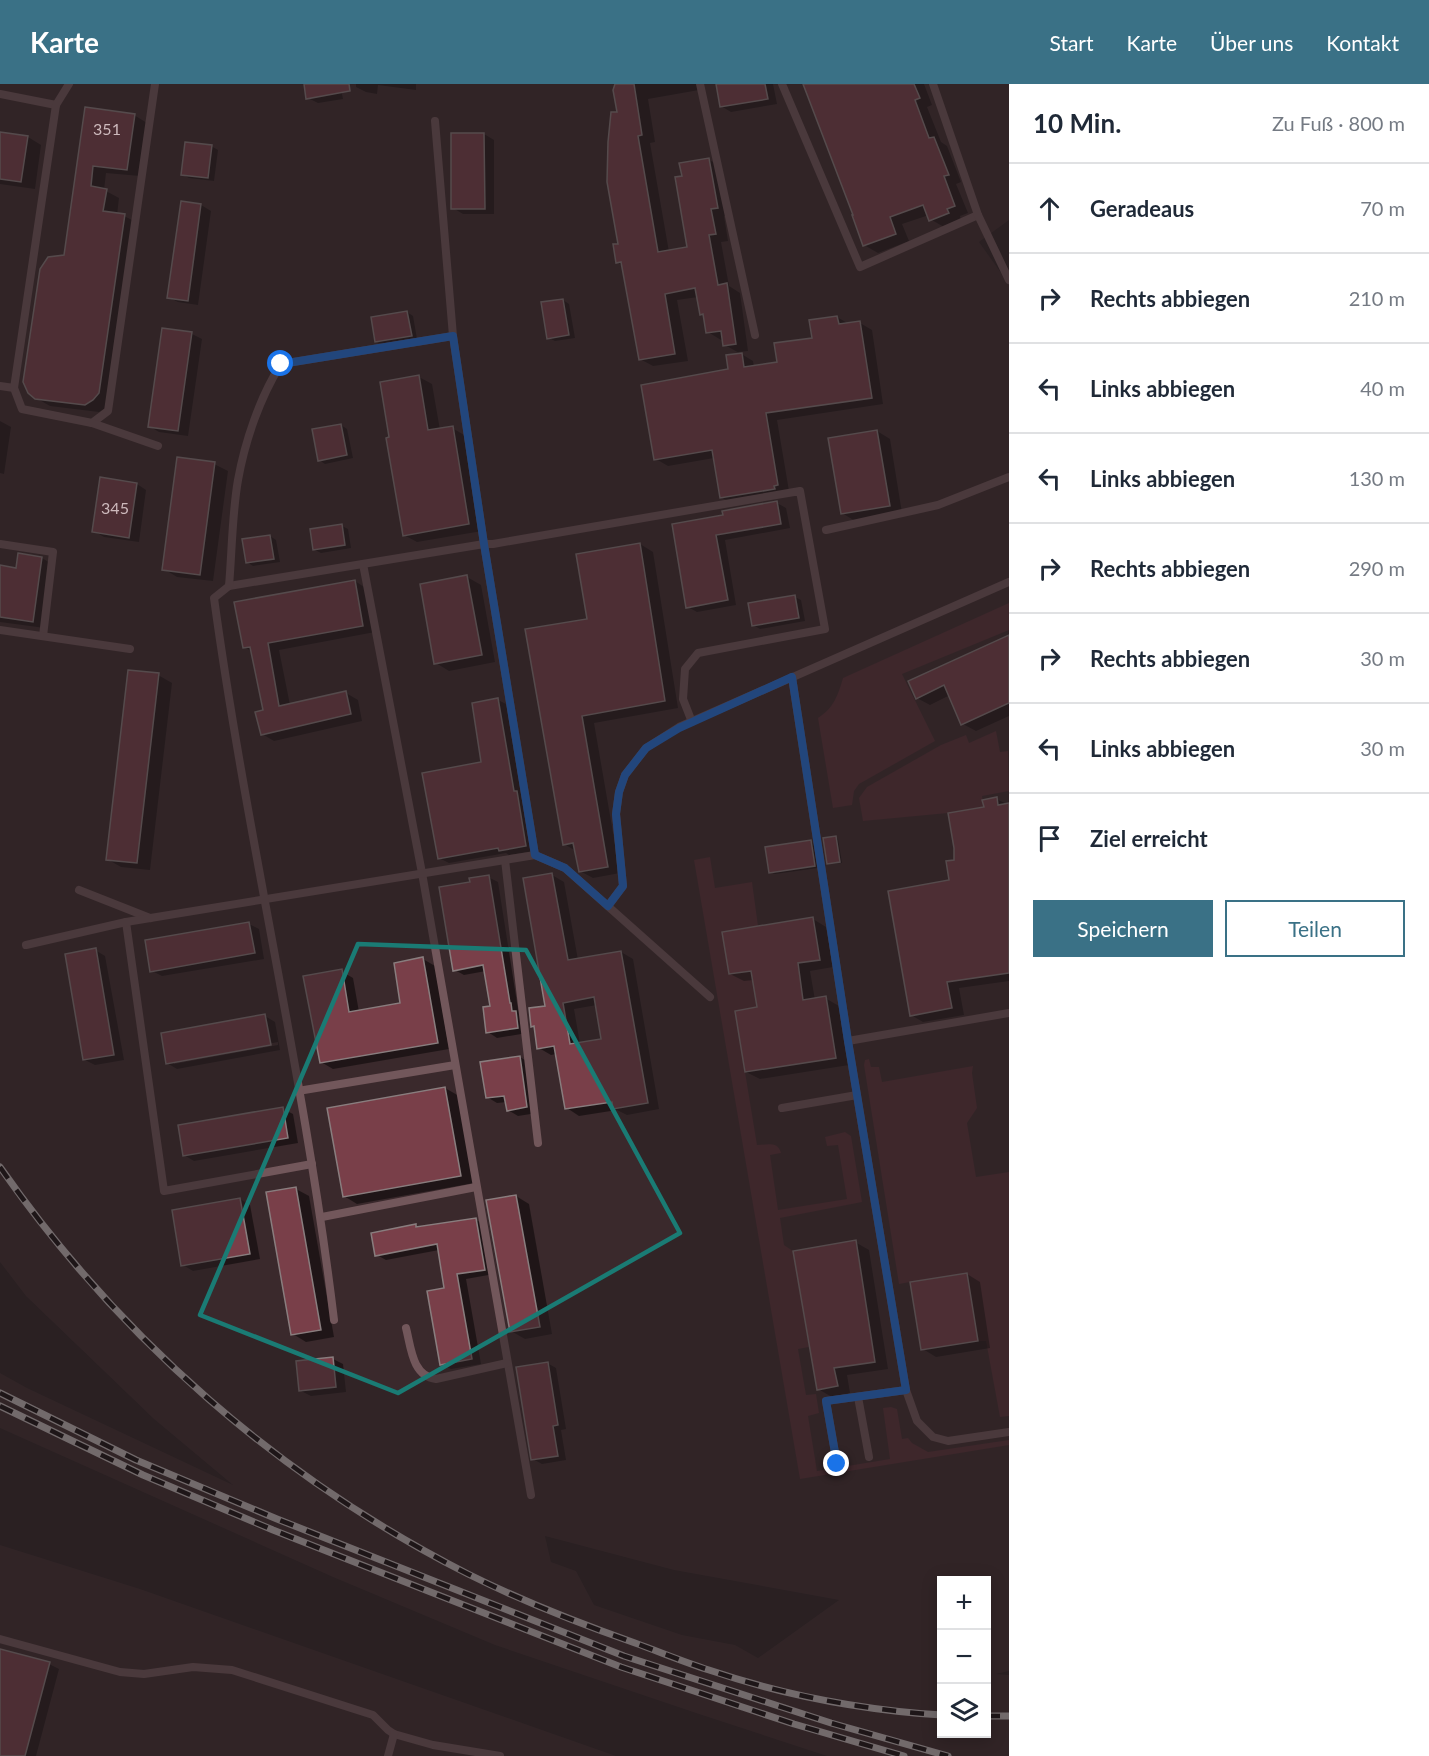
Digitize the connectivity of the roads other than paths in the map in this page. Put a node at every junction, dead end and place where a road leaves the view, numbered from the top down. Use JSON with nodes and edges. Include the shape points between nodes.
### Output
{"nodes":[{"id":1,"x":69,"y":84,"type":"edge"},
{"id":2,"x":155,"y":84,"type":"edge"},
{"id":3,"x":700,"y":84,"type":"edge"},
{"id":4,"x":782,"y":84,"type":"edge"},
{"id":5,"x":933,"y":84,"type":"edge"},
{"id":6,"x":0,"y":94,"type":"edge"},
{"id":7,"x":56,"y":105,"type":"junction"},
{"id":8,"x":435,"y":121,"type":"dead end"},
{"id":9,"x":978,"y":215,"type":"junction"},
{"id":10,"x":1009,"y":280,"type":"edge"},
{"id":11,"x":755,"y":335,"type":"dead end"},
{"id":12,"x":453,"y":336,"type":"junction"},
{"id":13,"x":0,"y":386,"type":"edge"},
{"id":14,"x":14,"y":388,"type":"junction"},
{"id":15,"x":92,"y":423,"type":"junction"},
{"id":16,"x":158,"y":446,"type":"dead end"},
{"id":17,"x":1009,"y":477,"type":"edge"},
{"id":18,"x":826,"y":530,"type":"dead end"},
{"id":19,"x":0,"y":544,"type":"edge"},
{"id":20,"x":484,"y":544,"type":"junction"},
{"id":21,"x":363,"y":564,"type":"junction"},
{"id":22,"x":1009,"y":582,"type":"edge"},
{"id":23,"x":229,"y":586,"type":"junction"},
{"id":24,"x":0,"y":630,"type":"edge"},
{"id":25,"x":43,"y":636,"type":"junction"},
{"id":26,"x":130,"y":649,"type":"dead end"},
{"id":27,"x":792,"y":677,"type":"junction"},
{"id":28,"x":692,"y":722,"type":"junction"},
{"id":29,"x":535,"y":855,"type":"junction"},
{"id":30,"x":505,"y":860,"type":"junction"},
{"id":31,"x":422,"y":873,"type":"junction"},
{"id":32,"x":79,"y":890,"type":"dead end"},
{"id":33,"x":263,"y":899,"type":"junction"},
{"id":34,"x":608,"y":906,"type":"junction"},
{"id":35,"x":151,"y":918,"type":"junction"},
{"id":36,"x":126,"y":922,"type":"junction"},
{"id":37,"x":26,"y":945,"type":"dead end"},
{"id":38,"x":710,"y":997,"type":"dead end"},
{"id":39,"x":1009,"y":1013,"type":"edge"},
{"id":40,"x":848,"y":1041,"type":"junction"},
{"id":41,"x":455,"y":1065,"type":"junction"},
{"id":42,"x":298,"y":1091,"type":"junction"},
{"id":43,"x":857,"y":1095,"type":"junction"},
{"id":44,"x":782,"y":1108,"type":"dead end"},
{"id":45,"x":538,"y":1143,"type":"dead end"},
{"id":46,"x":312,"y":1164,"type":"junction"},
{"id":47,"x":476,"y":1187,"type":"junction"},
{"id":48,"x":322,"y":1217,"type":"junction"},
{"id":49,"x":334,"y":1320,"type":"dead end"},
{"id":50,"x":406,"y":1328,"type":"dead end"},
{"id":51,"x":507,"y":1363,"type":"junction"},
{"id":52,"x":906,"y":1390,"type":"junction"},
{"id":53,"x":858,"y":1397,"type":"junction"},
{"id":54,"x":1009,"y":1432,"type":"edge"},
{"id":55,"x":868,"y":1457,"type":"dead end"},
{"id":56,"x":837,"y":1464,"type":"dead end"},
{"id":57,"x":531,"y":1495,"type":"dead end"},
{"id":58,"x":0,"y":1639,"type":"edge"},
{"id":59,"x":394,"y":1734,"type":"junction"},
{"id":60,"x":388,"y":1756,"type":"edge"},
{"id":61,"x":500,"y":1756,"type":"edge"}],
"edges":[{"from":1,"to":7,"type":"lane"},
{"from":2,"to":15,"type":"lane","via":[[108,411]]},
{"from":3,"to":11,"type":"lane"},
{"from":4,"to":9,"type":"lane","via":[[861,267]]},
{"from":5,"to":9,"type":"lane"},
{"from":6,"to":7,"type":"lane"},
{"from":7,"to":14,"type":"lane"},
{"from":8,"to":12,"type":"lane"},
{"from":9,"to":10,"type":"lane"},
{"from":12,"to":20,"type":"lane"},
{"from":12,"to":23,"type":"lane","via":[[281,364],[255,418],[238,480]]},
{"from":13,"to":14,"type":"lane"},
{"from":14,"to":15,"type":"lane","via":[[22,409]]},
{"from":15,"to":16,"type":"lane"},
{"from":17,"to":18,"type":"lane","via":[[938,505]]},
{"from":19,"to":25,"type":"lane","via":[[53,552]]},
{"from":20,"to":21,"type":"lane"},
{"from":20,"to":28,"type":"lane","via":[[800,491],[825,629],[698,653],[685,669],[684,699]]},
{"from":20,"to":29,"type":"lane"},
{"from":21,"to":23,"type":"lane"},
{"from":21,"to":31,"type":"lane"},
{"from":22,"to":27,"type":"lane"},
{"from":23,"to":33,"type":"lane","via":[[214,598],[228,703]]},
{"from":24,"to":25,"type":"lane"},
{"from":25,"to":26,"type":"lane"},
{"from":27,"to":28,"type":"lane"},
{"from":27,"to":40,"type":"lane"},
{"from":28,"to":34,"type":"lane","via":[[646,748],[625,775],[616,814],[623,886]]},
{"from":29,"to":30,"type":"lane"},
{"from":29,"to":34,"type":"lane","via":[[565,868]]},
{"from":30,"to":31,"type":"lane"},
{"from":30,"to":45,"type":"lane"},
{"from":31,"to":33,"type":"lane"},
{"from":31,"to":41,"type":"lane"},
{"from":32,"to":35,"type":"lane"},
{"from":33,"to":35,"type":"lane"},
{"from":33,"to":42,"type":"lane"},
{"from":34,"to":38,"type":"lane"},
{"from":35,"to":36,"type":"lane"},
{"from":36,"to":37,"type":"lane"},
{"from":36,"to":46,"type":"lane","via":[[164,1191]]},
{"from":39,"to":40,"type":"lane"},
{"from":40,"to":43,"type":"lane"},
{"from":41,"to":42,"type":"lane"},
{"from":41,"to":47,"type":"lane"},
{"from":42,"to":46,"type":"lane"},
{"from":43,"to":44,"type":"lane"},
{"from":43,"to":52,"type":"lane"},
{"from":46,"to":48,"type":"lane"},
{"from":47,"to":48,"type":"lane"},
{"from":47,"to":51,"type":"lane"},
{"from":48,"to":49,"type":"lane"},
{"from":50,"to":51,"type":"lane","via":[[415,1363],[429,1378]]},
{"from":51,"to":57,"type":"lane"},
{"from":52,"to":53,"type":"lane"},
{"from":52,"to":54,"type":"lane","via":[[917,1421],[933,1437],[948,1441]]},
{"from":53,"to":55,"type":"lane"},
{"from":53,"to":56,"type":"lane","via":[[826,1401]]},
{"from":58,"to":59,"type":"lane","via":[[120,1672],[144,1674],[194,1667],[232,1670],[373,1715]]},
{"from":59,"to":60,"type":"lane"},
{"from":59,"to":61,"type":"lane"}]}
